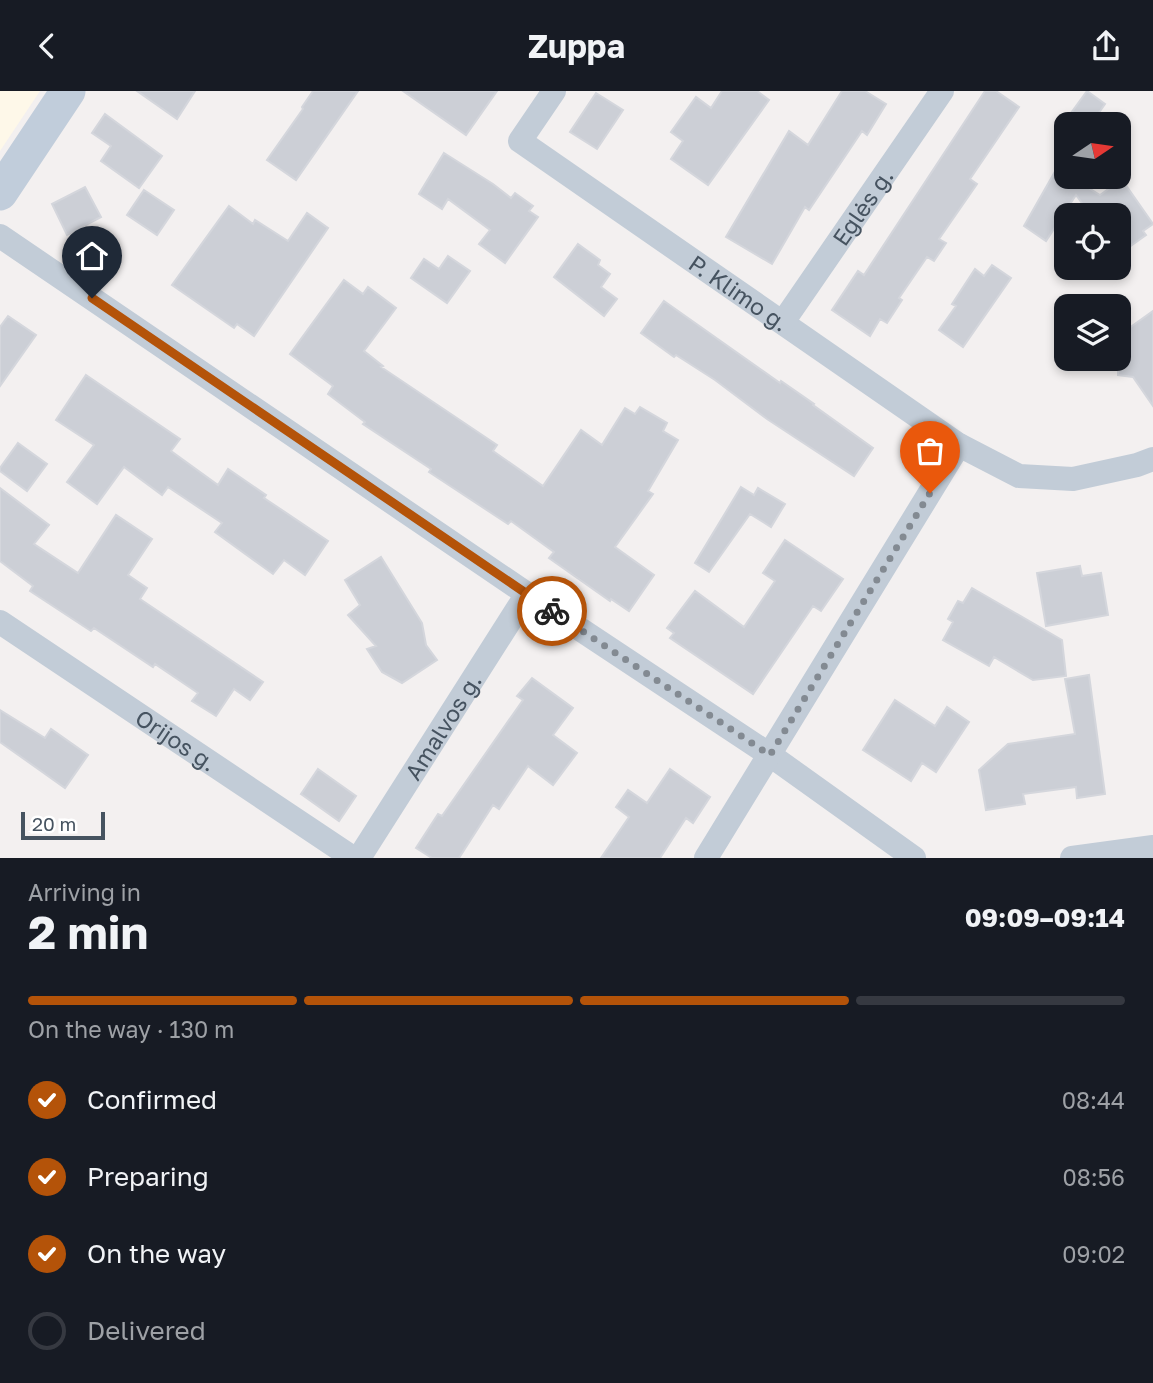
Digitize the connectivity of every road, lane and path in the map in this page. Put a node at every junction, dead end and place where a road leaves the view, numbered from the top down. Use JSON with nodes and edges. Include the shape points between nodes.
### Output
{"nodes":[{"id":1,"x":68,"y":91,"type":"edge"},
{"id":2,"x":554,"y":91,"type":"edge"},
{"id":3,"x":942,"y":91,"type":"edge"},
{"id":4,"x":0,"y":193,"type":"edge"},
{"id":5,"x":0,"y":236,"type":"edge"},
{"id":6,"x":783,"y":322,"type":"junction"},
{"id":7,"x":959,"y":445,"type":"junction"},
{"id":8,"x":1153,"y":459,"type":"edge"},
{"id":9,"x":527,"y":594,"type":"junction"},
{"id":10,"x":0,"y":622,"type":"edge"},
{"id":11,"x":770,"y":755,"type":"junction"},
{"id":12,"x":1153,"y":847,"type":"edge"},
{"id":13,"x":353,"y":858,"type":"edge"},
{"id":14,"x":359,"y":858,"type":"edge"},
{"id":15,"x":706,"y":858,"type":"edge"},
{"id":16,"x":914,"y":858,"type":"edge"},
{"id":17,"x":1072,"y":858,"type":"edge"}],
"edges":[{"from":1,"to":4,"type":"main road"},
{"from":2,"to":6,"type":"street","name":"P. Klimo g.","via":[[520,141]]},
{"from":3,"to":6,"type":"street","name":"Eglės g."},
{"from":5,"to":9,"type":"street"},
{"from":6,"to":7,"type":"street","name":"P. Klimo g."},
{"from":7,"to":8,"type":"street","name":"P. Klimo g.","via":[[1019,476],[1073,479]]},
{"from":7,"to":11,"type":"street"},
{"from":9,"to":11,"type":"street"},
{"from":9,"to":14,"type":"street","name":"Amalvos g."},
{"from":10,"to":13,"type":"street","name":"Orijos g."},
{"from":11,"to":15,"type":"street"},
{"from":11,"to":16,"type":"street"},
{"from":12,"to":17,"type":"street"}]}
